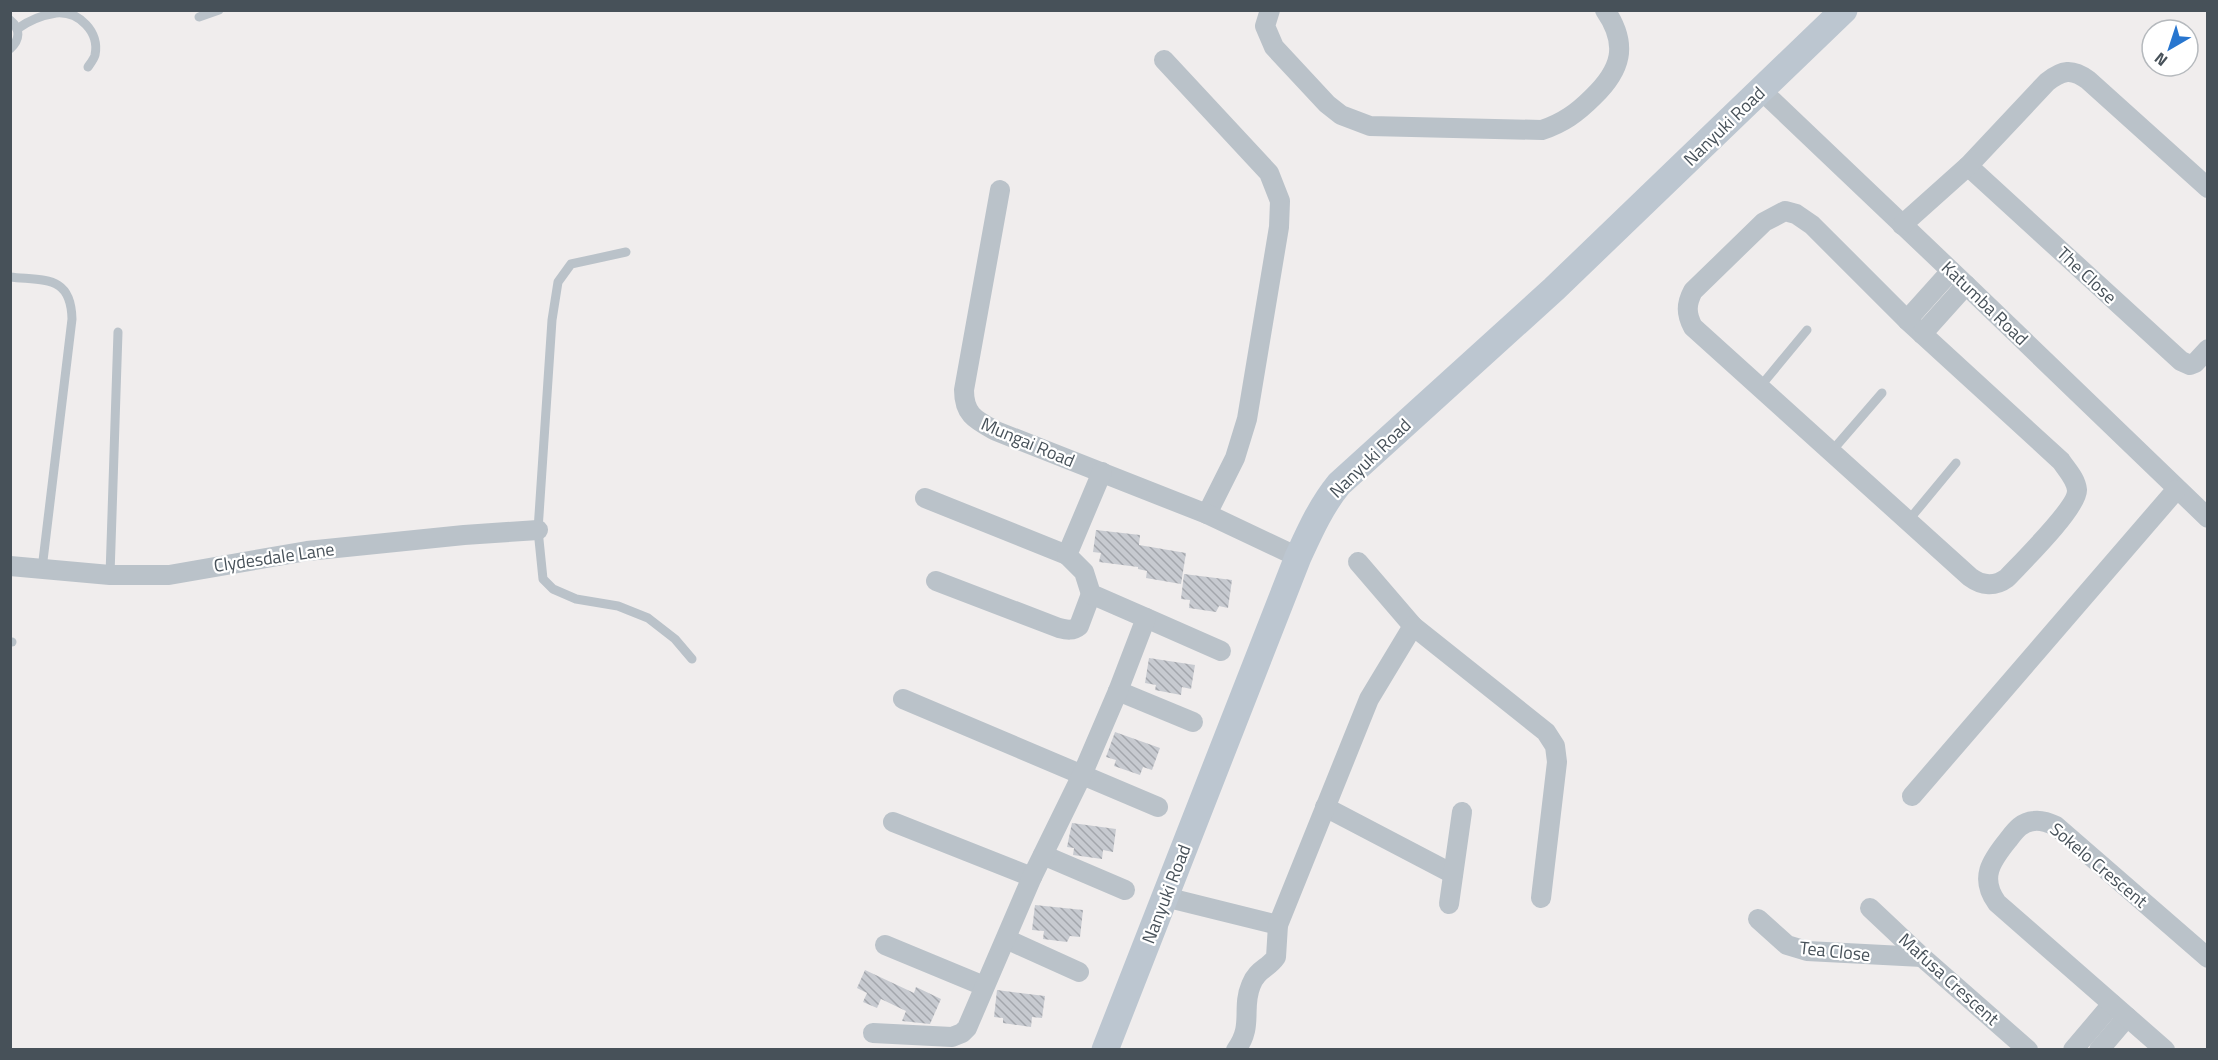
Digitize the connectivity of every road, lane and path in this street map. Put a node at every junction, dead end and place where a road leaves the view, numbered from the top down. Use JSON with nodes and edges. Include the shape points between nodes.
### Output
{"nodes":[{"id":1,"x":219,"y":10,"type":"edge"},
{"id":2,"x":1270,"y":10,"type":"edge"},
{"id":3,"x":1605,"y":10,"type":"edge"},
{"id":4,"x":1844,"y":10,"type":"edge"},
{"id":5,"x":199,"y":17,"type":"dead end"},
{"id":6,"x":10,"y":20,"type":"edge"},
{"id":7,"x":17,"y":29,"type":"junction"},
{"id":8,"x":10,"y":49,"type":"edge"},
{"id":9,"x":1164,"y":60,"type":"dead end"},
{"id":10,"x":88,"y":68,"type":"dead end"},
{"id":11,"x":1761,"y":90,"type":"junction"},
{"id":12,"x":1968,"y":166,"type":"junction"},
{"id":13,"x":2208,"y":189,"type":"edge"},
{"id":14,"x":1000,"y":190,"type":"dead end"},
{"id":15,"x":1902,"y":225,"type":"junction"},
{"id":16,"x":626,"y":252,"type":"dead end"},
{"id":17,"x":1951,"y":271,"type":"junction"},
{"id":18,"x":10,"y":277,"type":"edge"},
{"id":19,"x":1966,"y":285,"type":"junction"},
{"id":20,"x":1907,"y":320,"type":"junction"},
{"id":21,"x":1808,"y":330,"type":"dead end"},
{"id":22,"x":118,"y":332,"type":"dead end"},
{"id":23,"x":1922,"y":334,"type":"junction"},
{"id":24,"x":2208,"y":349,"type":"edge"},
{"id":25,"x":1759,"y":388,"type":"junction"},
{"id":26,"x":1882,"y":393,"type":"dead end"},
{"id":27,"x":1831,"y":452,"type":"junction"},
{"id":28,"x":1956,"y":463,"type":"dead end"},
{"id":29,"x":1102,"y":472,"type":"junction"},
{"id":30,"x":2176,"y":490,"type":"junction"},
{"id":31,"x":925,"y":498,"type":"dead end"},
{"id":32,"x":1207,"y":514,"type":"junction"},
{"id":33,"x":2208,"y":518,"type":"edge"},
{"id":34,"x":1908,"y":521,"type":"junction"},
{"id":35,"x":538,"y":530,"type":"junction"},
{"id":36,"x":1067,"y":555,"type":"junction"},
{"id":37,"x":1298,"y":557,"type":"junction"},
{"id":38,"x":1358,"y":562,"type":"dead end"},
{"id":39,"x":10,"y":566,"type":"edge"},
{"id":40,"x":42,"y":569,"type":"junction"},
{"id":41,"x":110,"y":575,"type":"junction"},
{"id":42,"x":936,"y":581,"type":"dead end"},
{"id":43,"x":1091,"y":594,"type":"junction"},
{"id":44,"x":1146,"y":618,"type":"junction"},
{"id":45,"x":1413,"y":626,"type":"junction"},
{"id":46,"x":1221,"y":651,"type":"dead end"},
{"id":47,"x":692,"y":659,"type":"dead end"},
{"id":48,"x":1118,"y":691,"type":"junction"},
{"id":49,"x":903,"y":699,"type":"dead end"},
{"id":50,"x":1193,"y":723,"type":"dead end"},
{"id":51,"x":1082,"y":775,"type":"junction"},
{"id":52,"x":1912,"y":796,"type":"dead end"},
{"id":53,"x":1158,"y":807,"type":"dead end"},
{"id":54,"x":1325,"y":807,"type":"junction"},
{"id":55,"x":1462,"y":812,"type":"dead end"},
{"id":56,"x":893,"y":822,"type":"dead end"},
{"id":57,"x":1043,"y":855,"type":"junction"},
{"id":58,"x":1453,"y":874,"type":"junction"},
{"id":59,"x":1032,"y":877,"type":"junction"},
{"id":60,"x":1125,"y":890,"type":"dead end"},
{"id":61,"x":1165,"y":897,"type":"junction"},
{"id":62,"x":1542,"y":898,"type":"dead end"},
{"id":63,"x":1449,"y":904,"type":"dead end"},
{"id":64,"x":1870,"y":908,"type":"dead end"},
{"id":65,"x":1758,"y":919,"type":"dead end"},
{"id":66,"x":1278,"y":925,"type":"junction"},
{"id":67,"x":1006,"y":939,"type":"junction"},
{"id":68,"x":885,"y":945,"type":"dead end"},
{"id":69,"x":1922,"y":957,"type":"junction"},
{"id":70,"x":2208,"y":958,"type":"edge"},
{"id":71,"x":1079,"y":972,"type":"dead end"},
{"id":72,"x":984,"y":986,"type":"junction"},
{"id":73,"x":2112,"y":1004,"type":"junction"},
{"id":74,"x":2127,"y":1017,"type":"junction"},
{"id":75,"x":873,"y":1034,"type":"dead end"},
{"id":76,"x":1105,"y":1050,"type":"edge"},
{"id":77,"x":1236,"y":1050,"type":"edge"},
{"id":78,"x":2028,"y":1050,"type":"edge"},
{"id":79,"x":2073,"y":1050,"type":"edge"},
{"id":80,"x":2099,"y":1050,"type":"edge"},
{"id":81,"x":2165,"y":1050,"type":"edge"}],
"edges":[{"from":1,"to":5,"type":"lane"},
{"from":2,"to":3,"type":"street","via":[[1265,26],[1274,47],[1328,104],[1353,121],[1370,126],[1542,130],[1577,113],[1609,82],[1619,46],[1614,24]]},
{"from":4,"to":11,"type":"street","name":"Nanyuki Road"},
{"from":6,"to":7,"type":"lane"},
{"from":7,"to":8,"type":"lane","via":[[18,40]]},
{"from":7,"to":10,"type":"lane","via":[[39,17],[72,15],[90,29],[94,40],[95,55]]},
{"from":9,"to":32,"type":"street","via":[[1269,173],[1280,201],[1247,419],[1235,458]]},
{"from":11,"to":15,"type":"street","name":"Katumba Road"},
{"from":11,"to":37,"type":"street","name":"Nanyuki Road","via":[[1554,289],[1339,484],[1317,514]]},
{"from":12,"to":13,"type":"street","via":[[2047,82],[2056,75],[2075,72]]},
{"from":12,"to":15,"type":"street"},
{"from":12,"to":24,"type":"street","name":"The Close","via":[[2181,360],[2195,363]]},
{"from":14,"to":29,"type":"street","name":"Mungai Road","via":[[964,390],[967,410],[996,431]]},
{"from":15,"to":17,"type":"street","name":"Katumba Road"},
{"from":16,"to":35,"type":"lane","via":[[571,264],[558,282]]},
{"from":17,"to":19,"type":"street","name":"Katumba Road"},
{"from":17,"to":20,"type":"street"},
{"from":18,"to":40,"type":"lane","via":[[54,282],[68,294],[72,304]]},
{"from":19,"to":23,"type":"street"},
{"from":19,"to":30,"type":"street","name":"Katumba Road"},
{"from":20,"to":23,"type":"street"},
{"from":20,"to":25,"type":"street","via":[[1812,225],[1789,211],[1779,212],[1707,276],[1693,291],[1687,306],[1693,327]]},
{"from":21,"to":25,"type":"lane"},
{"from":22,"to":41,"type":"lane"},
{"from":23,"to":34,"type":"street","via":[[2061,461],[2074,479],[2077,493],[2068,510],[2000,583],[1985,585],[1976,581]]},
{"from":25,"to":27,"type":"street"},
{"from":26,"to":27,"type":"lane"},
{"from":27,"to":34,"type":"street"},
{"from":28,"to":34,"type":"lane"},
{"from":29,"to":32,"type":"street","name":"Mungai Road"},
{"from":29,"to":36,"type":"street"},
{"from":30,"to":33,"type":"street","name":"Katumba Road"},
{"from":30,"to":52,"type":"street"},
{"from":31,"to":36,"type":"street"},
{"from":32,"to":37,"type":"street","name":"Mungai Road"},
{"from":35,"to":41,"type":"street","name":"Clydesdale Lane","via":[[307,551],[169,575]]},
{"from":35,"to":47,"type":"lane","via":[[543,579],[553,589],[648,618],[675,639]]},
{"from":36,"to":43,"type":"street","via":[[1087,578]]},
{"from":37,"to":61,"type":"street","name":"Nanyuki Road"},
{"from":38,"to":45,"type":"street"},
{"from":39,"to":40,"type":"street","name":"Clydesdale Lane"},
{"from":40,"to":41,"type":"street","name":"Clydesdale Lane"},
{"from":42,"to":43,"type":"street","via":[[1068,630],[1075,629],[1083,620]]},
{"from":43,"to":44,"type":"street"},
{"from":44,"to":46,"type":"street"},
{"from":44,"to":48,"type":"street"},
{"from":45,"to":54,"type":"street","via":[[1369,699]]},
{"from":45,"to":62,"type":"street","via":[[1546,732],[1555,746],[1557,762]]},
{"from":48,"to":50,"type":"street"},
{"from":48,"to":51,"type":"street"},
{"from":49,"to":51,"type":"street"},
{"from":51,"to":53,"type":"street"},
{"from":51,"to":57,"type":"street"},
{"from":54,"to":58,"type":"street"},
{"from":54,"to":66,"type":"street"},
{"from":55,"to":58,"type":"street"},
{"from":56,"to":59,"type":"street"},
{"from":57,"to":59,"type":"street"},
{"from":57,"to":60,"type":"street"},
{"from":58,"to":63,"type":"street"},
{"from":59,"to":67,"type":"street"},
{"from":61,"to":66,"type":"street"},
{"from":61,"to":76,"type":"street","name":"Nanyuki Road"},
{"from":64,"to":69,"type":"street","name":"Mafusa Crescent"},
{"from":65,"to":69,"type":"street","name":"Tea Close","via":[[1787,945],[1807,951]]},
{"from":66,"to":77,"type":"street","via":[[1276,957],[1258,972],[1250,987],[1246,1031]]},
{"from":67,"to":71,"type":"street"},
{"from":67,"to":72,"type":"street"},
{"from":68,"to":72,"type":"street"},
{"from":69,"to":78,"type":"street","name":"Mafusa Crescent"},
{"from":70,"to":73,"type":"street","name":"Sokelo Crescent","via":[[2056,826],[2035,820],[2025,823],[1993,858],[1988,878],[1990,894]]},
{"from":72,"to":75,"type":"street","via":[[967,1028],[957,1036]]},
{"from":73,"to":74,"type":"street","name":"Sokelo Crescent"},
{"from":73,"to":79,"type":"street"},
{"from":74,"to":80,"type":"street"},
{"from":74,"to":81,"type":"street","name":"Sokelo Crescent"}]}
